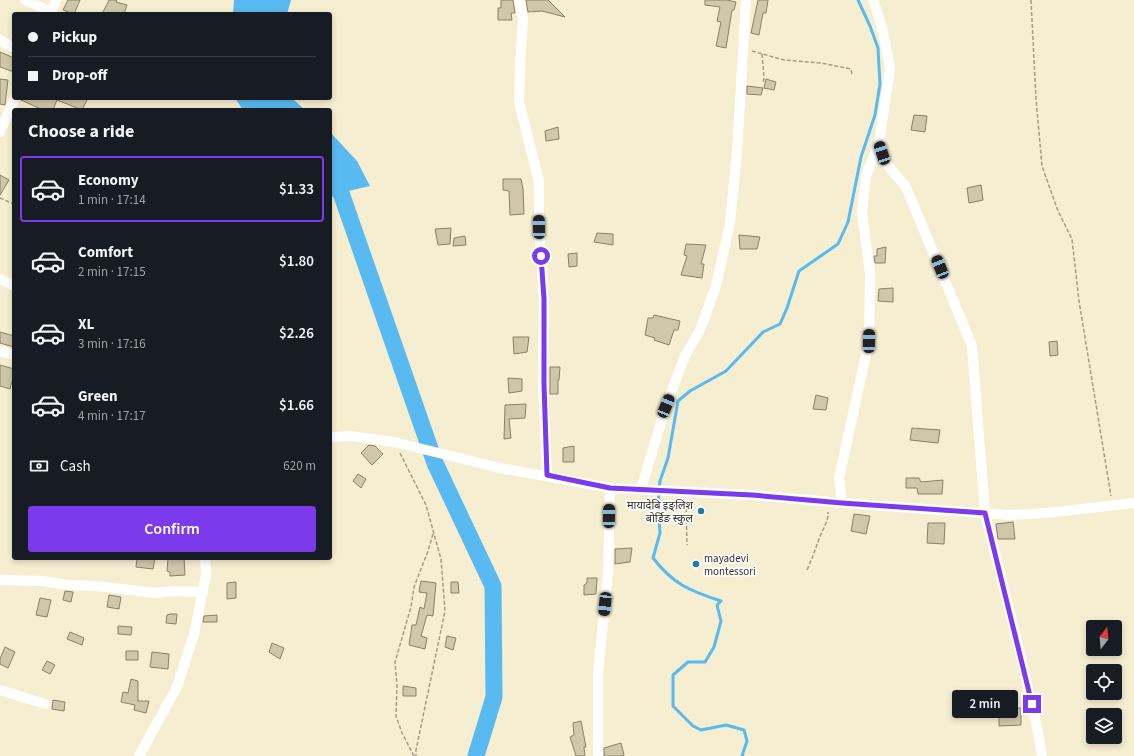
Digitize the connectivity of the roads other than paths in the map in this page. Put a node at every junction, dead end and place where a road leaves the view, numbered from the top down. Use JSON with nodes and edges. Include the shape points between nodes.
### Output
{"nodes":[{"id":1,"x":25,"y":0,"type":"edge"},
{"id":2,"x":56,"y":0,"type":"edge"},
{"id":3,"x":519,"y":0,"type":"edge"},
{"id":4,"x":746,"y":0,"type":"edge"},
{"id":5,"x":873,"y":0,"type":"edge"},
{"id":6,"x":49,"y":12,"type":"edge"},
{"id":7,"x":51,"y":12,"type":"edge"},
{"id":8,"x":0,"y":40,"type":"edge"},
{"id":9,"x":12,"y":47,"type":"edge"},
{"id":10,"x":12,"y":112,"type":"edge"},
{"id":11,"x":0,"y":132,"type":"edge"},
{"id":12,"x":879,"y":143,"type":"junction"},
{"id":13,"x":0,"y":279,"type":"edge"},
{"id":14,"x":12,"y":285,"type":"edge"},
{"id":15,"x":0,"y":351,"type":"edge"},
{"id":16,"x":12,"y":354,"type":"edge"},
{"id":17,"x":332,"y":437,"type":"edge"},
{"id":18,"x":547,"y":475,"type":"junction"},
{"id":19,"x":610,"y":488,"type":"junction"},
{"id":20,"x":646,"y":490,"type":"junction"},
{"id":21,"x":842,"y":503,"type":"junction"},
{"id":22,"x":1134,"y":503,"type":"edge"},
{"id":23,"x":985,"y":513,"type":"junction"},
{"id":24,"x":205,"y":560,"type":"edge"},
{"id":25,"x":0,"y":580,"type":"edge"},
{"id":26,"x":203,"y":592,"type":"junction"},
{"id":27,"x":0,"y":690,"type":"edge"},
{"id":28,"x":45,"y":704,"type":"dead end"},
{"id":29,"x":139,"y":756,"type":"edge"},
{"id":30,"x":598,"y":756,"type":"edge"},
{"id":31,"x":1042,"y":756,"type":"edge"}],
"edges":[{"from":1,"to":6,"type":"street"},
{"from":2,"to":7,"type":"street"},
{"from":3,"to":18,"type":"street","via":[[523,20],[519,102],[539,182]]},
{"from":4,"to":20,"type":"street","via":[[730,223],[716,286],[700,330],[685,356],[666,406]]},
{"from":5,"to":12,"type":"street","via":[[882,27],[890,68]]},
{"from":8,"to":9,"type":"street"},
{"from":10,"to":11,"type":"street"},
{"from":12,"to":21,"type":"street","via":[[866,176],[862,212],[870,273],[869,341],[839,478]]},
{"from":12,"to":23,"type":"street","via":[[885,162],[906,187],[972,346]]},
{"from":13,"to":14,"type":"street"},
{"from":15,"to":16,"type":"street"},
{"from":17,"to":18,"type":"street","via":[[350,436],[399,443],[500,468]]},
{"from":18,"to":19,"type":"street"},
{"from":19,"to":20,"type":"street"},
{"from":19,"to":30,"type":"street","via":[[608,572],[598,673]]},
{"from":20,"to":21,"type":"street","via":[[752,495]]},
{"from":21,"to":23,"type":"street"},
{"from":22,"to":23,"type":"street","via":[[1046,513]]},
{"from":23,"to":31,"type":"street"},
{"from":24,"to":26,"type":"street"},
{"from":25,"to":26,"type":"street","via":[[42,581],[155,593]]},
{"from":26,"to":29,"type":"street","via":[[194,634],[176,688]]},
{"from":27,"to":28,"type":"street"}]}
